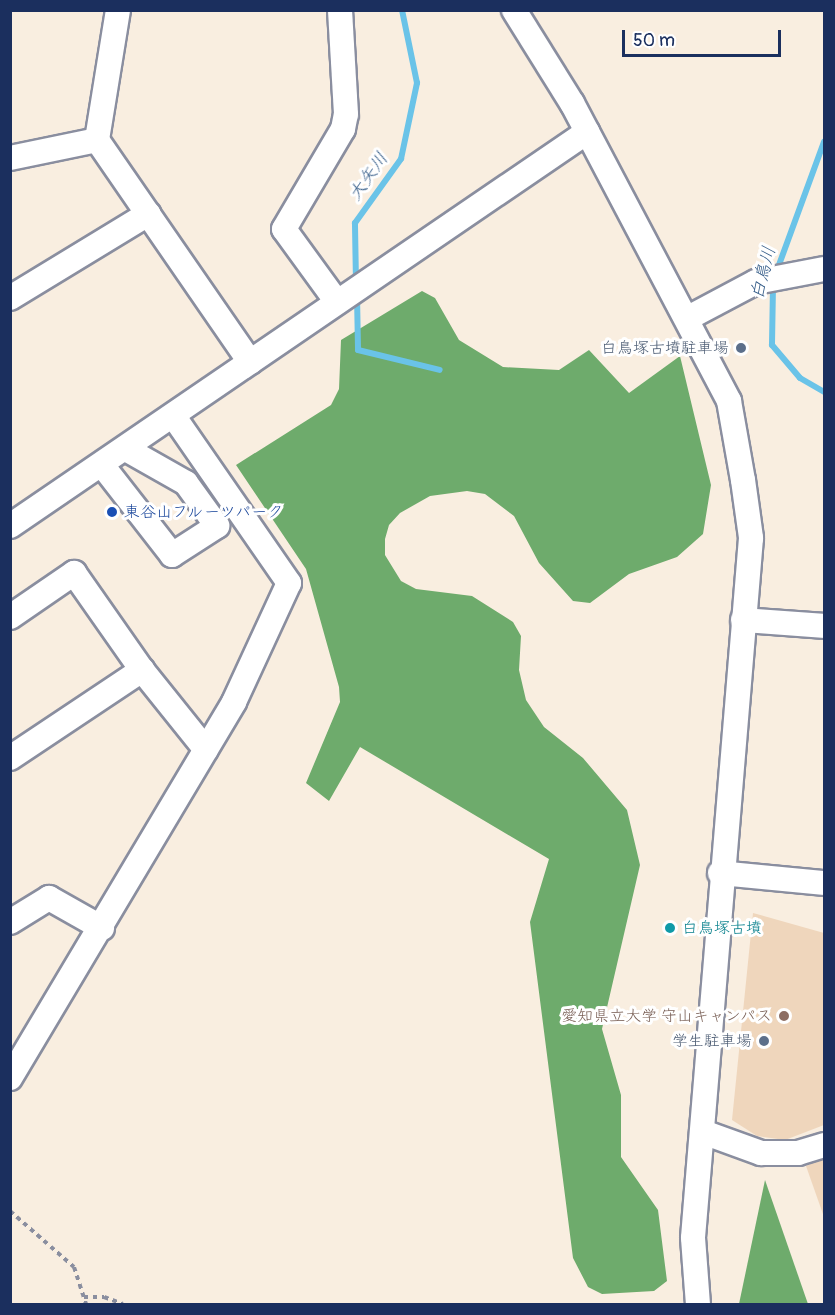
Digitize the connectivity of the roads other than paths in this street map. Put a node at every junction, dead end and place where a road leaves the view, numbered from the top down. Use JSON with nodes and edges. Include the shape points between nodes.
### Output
{"nodes":[{"id":1,"x":118,"y":10,"type":"edge"},
{"id":2,"x":340,"y":10,"type":"edge"},
{"id":3,"x":514,"y":10,"type":"edge"},
{"id":4,"x":587,"y":132,"type":"junction"},
{"id":5,"x":97,"y":140,"type":"junction"},
{"id":6,"x":10,"y":158,"type":"edge"},
{"id":7,"x":148,"y":214,"type":"junction"},
{"id":8,"x":825,"y":269,"type":"edge"},
{"id":9,"x":10,"y":298,"type":"edge"},
{"id":10,"x":332,"y":305,"type":"junction"},
{"id":11,"x":688,"y":318,"type":"junction"},
{"id":12,"x":250,"y":362,"type":"junction"},
{"id":13,"x":174,"y":417,"type":"junction"},
{"id":14,"x":126,"y":448,"type":"junction"},
{"id":15,"x":102,"y":465,"type":"junction"},
{"id":16,"x":10,"y":526,"type":"edge"},
{"id":17,"x":10,"y":617,"type":"edge"},
{"id":18,"x":743,"y":620,"type":"junction"},
{"id":19,"x":825,"y":626,"type":"edge"},
{"id":20,"x":142,"y":670,"type":"junction"},
{"id":21,"x":206,"y":750,"type":"junction"},
{"id":22,"x":10,"y":758,"type":"edge"},
{"id":23,"x":720,"y":873,"type":"junction"},
{"id":24,"x":825,"y":883,"type":"edge"},
{"id":25,"x":10,"y":922,"type":"edge"},
{"id":26,"x":102,"y":928,"type":"junction"},
{"id":27,"x":10,"y":1078,"type":"edge"},
{"id":28,"x":703,"y":1132,"type":"junction"},
{"id":29,"x":825,"y":1145,"type":"edge"},
{"id":30,"x":698,"y":1305,"type":"edge"}],
"edges":[{"from":1,"to":5,"type":"street"},
{"from":2,"to":10,"type":"street","via":[[346,114],[343,129],[284,229]]},
{"from":3,"to":4,"type":"street"},
{"from":4,"to":10,"type":"street"},
{"from":4,"to":11,"type":"street"},
{"from":5,"to":6,"type":"street"},
{"from":5,"to":7,"type":"street"},
{"from":7,"to":9,"type":"street"},
{"from":7,"to":12,"type":"street"},
{"from":8,"to":11,"type":"street","via":[[756,282]]},
{"from":10,"to":12,"type":"street"},
{"from":11,"to":18,"type":"street","via":[[731,413],[751,538]]},
{"from":12,"to":13,"type":"street"},
{"from":13,"to":14,"type":"street"},
{"from":13,"to":21,"type":"street","via":[[289,583],[234,702]]},
{"from":14,"to":15,"type":"street"},
{"from":14,"to":15,"type":"street","via":[[186,483],[216,526],[172,555]]},
{"from":15,"to":16,"type":"street"},
{"from":17,"to":20,"type":"street","via":[[74,573]]},
{"from":18,"to":19,"type":"street"},
{"from":18,"to":23,"type":"street"},
{"from":20,"to":21,"type":"street"},
{"from":20,"to":22,"type":"street"},
{"from":21,"to":26,"type":"street"},
{"from":23,"to":24,"type":"street"},
{"from":23,"to":28,"type":"street"},
{"from":25,"to":26,"type":"street","via":[[49,898]]},
{"from":26,"to":27,"type":"street"},
{"from":28,"to":29,"type":"street","via":[[761,1153],[798,1153]]},
{"from":28,"to":30,"type":"street","via":[[693,1238]]}]}
